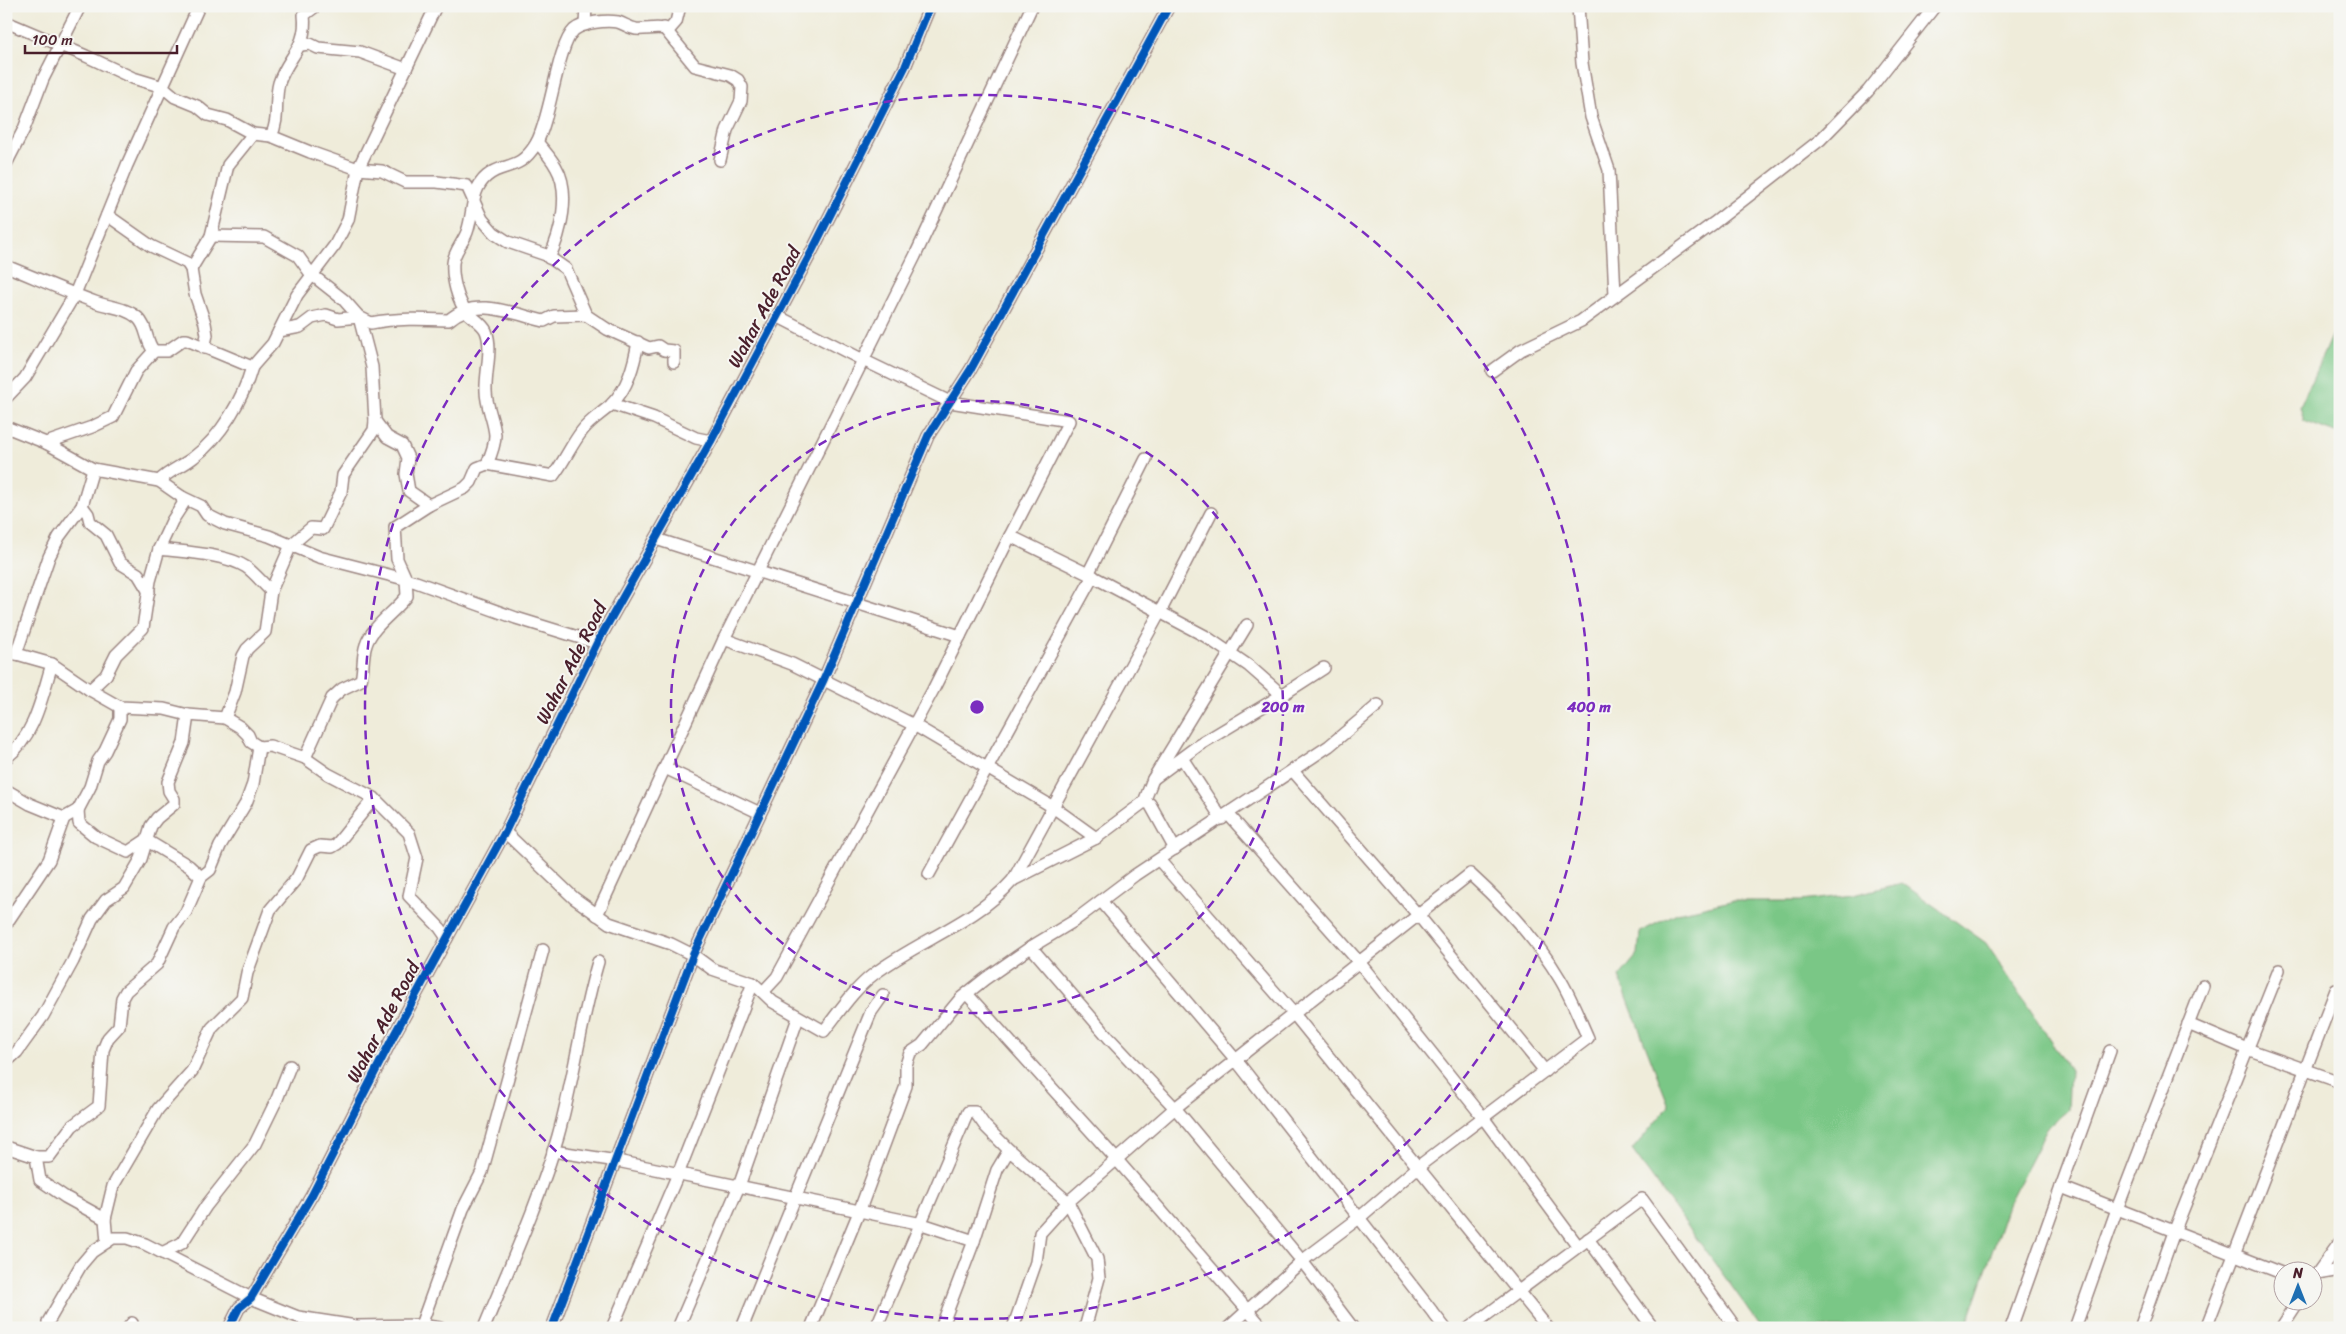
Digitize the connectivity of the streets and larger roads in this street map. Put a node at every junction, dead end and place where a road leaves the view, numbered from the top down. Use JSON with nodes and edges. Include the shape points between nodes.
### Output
{"nodes":[{"id":1,"x":80,"y":6,"type":"edge"},
{"id":2,"x":200,"y":6,"type":"edge"},
{"id":3,"x":316,"y":6,"type":"edge"},
{"id":4,"x":436,"y":6,"type":"edge"},
{"id":5,"x":586,"y":6,"type":"edge"},
{"id":6,"x":680,"y":6,"type":"edge"},
{"id":7,"x":930,"y":6,"type":"edge"},
{"id":8,"x":1032,"y":6,"type":"edge"},
{"id":9,"x":1168,"y":6,"type":"edge"},
{"id":10,"x":1578,"y":6,"type":"edge"},
{"id":11,"x":1935,"y":6,"type":"edge"},
{"id":12,"x":302,"y":11,"type":"edge"},
{"id":13,"x":6,"y":22,"type":"edge"},
{"id":14,"x":585,"y":25,"type":"junction"},
{"id":15,"x":664,"y":28,"type":"junction"},
{"id":16,"x":301,"y":45,"type":"junction"},
{"id":17,"x":60,"y":46,"type":"junction"},
{"id":18,"x":406,"y":69,"type":"junction"},
{"id":19,"x":163,"y":87,"type":"junction"},
{"id":20,"x":253,"y":134,"type":"junction"},
{"id":21,"x":271,"y":136,"type":"junction"},
{"id":22,"x":537,"y":142,"type":"junction"},
{"id":23,"x":720,"y":160,"type":"dead end"},
{"id":24,"x":6,"y":164,"type":"edge"},
{"id":25,"x":358,"y":169,"type":"junction"},
{"id":26,"x":473,"y":201,"type":"junction"},
{"id":27,"x":107,"y":215,"type":"junction"},
{"id":28,"x":212,"y":236,"type":"junction"},
{"id":29,"x":550,"y":258,"type":"junction"},
{"id":30,"x":6,"y":266,"type":"edge"},
{"id":31,"x":191,"y":269,"type":"junction"},
{"id":32,"x":311,"y":274,"type":"junction"},
{"id":33,"x":75,"y":294,"type":"junction"},
{"id":34,"x":1615,"y":295,"type":"junction"},
{"id":35,"x":466,"y":310,"type":"junction"},
{"id":36,"x":586,"y":316,"type":"junction"},
{"id":37,"x":777,"y":316,"type":"junction"},
{"id":38,"x":359,"y":317,"type":"junction"},
{"id":39,"x":279,"y":331,"type":"junction"},
{"id":40,"x":638,"y":342,"type":"junction"},
{"id":41,"x":204,"y":348,"type":"junction"},
{"id":42,"x":154,"y":352,"type":"junction"},
{"id":43,"x":863,"y":360,"type":"junction"},
{"id":44,"x":674,"y":362,"type":"dead end"},
{"id":45,"x":252,"y":367,"type":"junction"},
{"id":46,"x":1492,"y":371,"type":"dead end"},
{"id":47,"x":6,"y":398,"type":"edge"},
{"id":48,"x":950,"y":402,"type":"junction"},
{"id":49,"x":612,"y":404,"type":"junction"},
{"id":50,"x":375,"y":422,"type":"junction"},
{"id":51,"x":6,"y":427,"type":"edge"},
{"id":52,"x":711,"y":441,"type":"junction"},
{"id":53,"x":46,"y":443,"type":"junction"},
{"id":54,"x":1146,"y":459,"type":"dead end"},
{"id":55,"x":487,"y":464,"type":"junction"},
{"id":56,"x":93,"y":469,"type":"junction"},
{"id":57,"x":159,"y":481,"type":"junction"},
{"id":58,"x":182,"y":498,"type":"junction"},
{"id":59,"x":429,"y":505,"type":"junction"},
{"id":60,"x":82,"y":506,"type":"junction"},
{"id":61,"x":1211,"y":513,"type":"dead end"},
{"id":62,"x":1010,"y":536,"type":"junction"},
{"id":63,"x":656,"y":539,"type":"junction"},
{"id":64,"x":292,"y":545,"type":"junction"},
{"id":65,"x":159,"y":549,"type":"junction"},
{"id":66,"x":758,"y":572,"type":"junction"},
{"id":67,"x":1090,"y":575,"type":"junction"},
{"id":68,"x":406,"y":579,"type":"junction"},
{"id":69,"x":271,"y":591,"type":"junction"},
{"id":70,"x":149,"y":592,"type":"junction"},
{"id":71,"x":856,"y":603,"type":"junction"},
{"id":72,"x":1160,"y":612,"type":"junction"},
{"id":73,"x":1247,"y":625,"type":"dead end"},
{"id":74,"x":960,"y":636,"type":"junction"},
{"id":75,"x":724,"y":639,"type":"junction"},
{"id":76,"x":598,"y":643,"type":"junction"},
{"id":77,"x":11,"y":652,"type":"edge"},
{"id":78,"x":1230,"y":653,"type":"junction"},
{"id":79,"x":52,"y":664,"type":"junction"},
{"id":80,"x":1324,"y":668,"type":"dead end"},
{"id":81,"x":824,"y":679,"type":"junction"},
{"id":82,"x":90,"y":690,"type":"junction"},
{"id":83,"x":1282,"y":695,"type":"junction"},
{"id":84,"x":1378,"y":705,"type":"dead end"},
{"id":85,"x":120,"y":707,"type":"junction"},
{"id":86,"x":188,"y":715,"type":"junction"},
{"id":87,"x":225,"y":718,"type":"junction"},
{"id":88,"x":914,"y":725,"type":"junction"},
{"id":89,"x":259,"y":747,"type":"junction"},
{"id":90,"x":6,"y":758,"type":"edge"},
{"id":91,"x":305,"y":758,"type":"junction"},
{"id":92,"x":1182,"y":758,"type":"junction"},
{"id":93,"x":664,"y":768,"type":"junction"},
{"id":94,"x":987,"y":769,"type":"junction"},
{"id":95,"x":1293,"y":771,"type":"junction"},
{"id":96,"x":1153,"y":779,"type":"junction"},
{"id":97,"x":6,"y":790,"type":"edge"},
{"id":98,"x":374,"y":798,"type":"junction"},
{"id":99,"x":1144,"y":802,"type":"junction"},
{"id":100,"x":1053,"y":807,"type":"junction"},
{"id":101,"x":78,"y":810,"type":"junction"},
{"id":102,"x":760,"y":813,"type":"junction"},
{"id":103,"x":1225,"y":816,"type":"junction"},
{"id":104,"x":64,"y":818,"type":"junction"},
{"id":105,"x":505,"y":832,"type":"junction"},
{"id":106,"x":1096,"y":838,"type":"junction"},
{"id":107,"x":146,"y":840,"type":"junction"},
{"id":108,"x":1175,"y":850,"type":"junction"},
{"id":109,"x":1159,"y":860,"type":"junction"},
{"id":110,"x":930,"y":874,"type":"dead end"},
{"id":111,"x":201,"y":877,"type":"junction"},
{"id":112,"x":1013,"y":880,"type":"junction"},
{"id":113,"x":1100,"y":901,"type":"junction"},
{"id":114,"x":597,"y":915,"type":"junction"},
{"id":115,"x":1419,"y":916,"type":"junction"},
{"id":116,"x":6,"y":924,"type":"edge"},
{"id":117,"x":447,"y":938,"type":"junction"},
{"id":118,"x":1031,"y":947,"type":"junction"},
{"id":119,"x":543,"y":950,"type":"dead end"},
{"id":120,"x":693,"y":955,"type":"junction"},
{"id":121,"x":598,"y":962,"type":"dead end"},
{"id":122,"x":1358,"y":962,"type":"junction"},
{"id":123,"x":2279,"y":970,"type":"dead end"},
{"id":124,"x":753,"y":983,"type":"junction"},
{"id":125,"x":2203,"y":986,"type":"dead end"},
{"id":126,"x":2336,"y":990,"type":"dead end"},
{"id":127,"x":763,"y":992,"type":"junction"},
{"id":128,"x":967,"y":994,"type":"junction"},
{"id":129,"x":883,"y":995,"type":"dead end"},
{"id":130,"x":1294,"y":1014,"type":"junction"},
{"id":131,"x":798,"y":1018,"type":"junction"},
{"id":132,"x":2188,"y":1024,"type":"junction"},
{"id":133,"x":2247,"y":1049,"type":"junction"},
{"id":134,"x":2110,"y":1051,"type":"dead end"},
{"id":135,"x":1236,"y":1060,"type":"junction"},
{"id":136,"x":6,"y":1062,"type":"edge"},
{"id":137,"x":290,"y":1066,"type":"dead end"},
{"id":138,"x":1545,"y":1070,"type":"junction"},
{"id":139,"x":2304,"y":1071,"type":"junction"},
{"id":140,"x":2340,"y":1082,"type":"edge"},
{"id":141,"x":1175,"y":1108,"type":"junction"},
{"id":142,"x":1482,"y":1116,"type":"junction"},
{"id":143,"x":6,"y":1147,"type":"edge"},
{"id":144,"x":1009,"y":1150,"type":"junction"},
{"id":145,"x":553,"y":1151,"type":"junction"},
{"id":146,"x":36,"y":1157,"type":"junction"},
{"id":147,"x":1117,"y":1160,"type":"junction"},
{"id":148,"x":617,"y":1161,"type":"junction"},
{"id":149,"x":1419,"y":1166,"type":"junction"},
{"id":150,"x":678,"y":1174,"type":"junction"},
{"id":151,"x":739,"y":1186,"type":"junction"},
{"id":152,"x":2061,"y":1187,"type":"junction"},
{"id":153,"x":794,"y":1197,"type":"junction"},
{"id":154,"x":1068,"y":1202,"type":"junction"},
{"id":155,"x":2117,"y":1209,"type":"junction"},
{"id":156,"x":859,"y":1212,"type":"junction"},
{"id":157,"x":105,"y":1218,"type":"junction"},
{"id":158,"x":1359,"y":1218,"type":"junction"},
{"id":159,"x":922,"y":1224,"type":"junction"},
{"id":160,"x":2174,"y":1232,"type":"junction"},
{"id":161,"x":1588,"y":1239,"type":"junction"},
{"id":162,"x":974,"y":1241,"type":"junction"},
{"id":163,"x":107,"y":1242,"type":"junction"},
{"id":164,"x":2340,"y":1242,"type":"edge"},
{"id":165,"x":1578,"y":1246,"type":"junction"},
{"id":166,"x":162,"y":1253,"type":"junction"},
{"id":167,"x":2233,"y":1253,"type":"junction"},
{"id":168,"x":1302,"y":1261,"type":"junction"},
{"id":169,"x":2324,"y":1264,"type":"edge"},
{"id":170,"x":2274,"y":1270,"type":"edge"},
{"id":171,"x":2340,"y":1270,"type":"edge"},
{"id":172,"x":2324,"y":1274,"type":"edge"},
{"id":173,"x":1518,"y":1291,"type":"junction"},
{"id":174,"x":251,"y":1298,"type":"junction"},
{"id":175,"x":1248,"y":1310,"type":"junction"},
{"id":176,"x":2291,"y":1312,"type":"edge"},
{"id":177,"x":296,"y":1322,"type":"edge"},
{"id":178,"x":420,"y":1326,"type":"edge"},
{"id":179,"x":355,"y":1327,"type":"edge"},
{"id":180,"x":48,"y":1328,"type":"edge"},
{"id":181,"x":229,"y":1328,"type":"edge"},
{"id":182,"x":440,"y":1328,"type":"edge"},
{"id":183,"x":484,"y":1328,"type":"edge"},
{"id":184,"x":552,"y":1328,"type":"edge"},
{"id":185,"x":612,"y":1328,"type":"edge"},
{"id":186,"x":678,"y":1328,"type":"edge"},
{"id":187,"x":742,"y":1328,"type":"edge"},
{"id":188,"x":811,"y":1328,"type":"edge"},
{"id":189,"x":876,"y":1328,"type":"edge"},
{"id":190,"x":940,"y":1328,"type":"edge"},
{"id":191,"x":1013,"y":1328,"type":"edge"},
{"id":192,"x":1085,"y":1328,"type":"edge"},
{"id":193,"x":1228,"y":1328,"type":"edge"},
{"id":194,"x":1263,"y":1328,"type":"edge"},
{"id":195,"x":1353,"y":1328,"type":"edge"},
{"id":196,"x":1445,"y":1328,"type":"edge"},
{"id":197,"x":1470,"y":1328,"type":"edge"},
{"id":198,"x":1548,"y":1328,"type":"edge"},
{"id":199,"x":1653,"y":1328,"type":"edge"},
{"id":200,"x":1736,"y":1328,"type":"edge"},
{"id":201,"x":2011,"y":1328,"type":"edge"},
{"id":202,"x":2075,"y":1328,"type":"edge"},
{"id":203,"x":2140,"y":1328,"type":"edge"},
{"id":204,"x":2206,"y":1328,"type":"edge"},
{"id":205,"x":2280,"y":1328,"type":"edge"}],
"edges":[{"from":1,"to":17,"type":"street"},
{"from":2,"to":19,"type":"street"},
{"from":3,"to":12,"type":"street"},
{"from":4,"to":18,"type":"street"},
{"from":5,"to":14,"type":"street"},
{"from":6,"to":15,"type":"street","via":[[676,22],[670,30]]},
{"from":7,"to":37,"type":"street","name":"Wahar Ade Road","via":[[905,67]]},
{"from":8,"to":43,"type":"street"},
{"from":9,"to":48,"type":"street"},
{"from":10,"to":34,"type":"street","via":[[1582,62],[1591,117],[1609,170]]},
{"from":11,"to":34,"type":"street","via":[[1868,91],[1820,140]]},
{"from":12,"to":16,"type":"street"},
{"from":13,"to":17,"type":"street"},
{"from":14,"to":15,"type":"street","via":[[617,22],[635,29]]},
{"from":14,"to":22,"type":"street","via":[[575,29],[565,46],[552,101]]},
{"from":15,"to":23,"type":"street","via":[[695,66],[730,75],[742,87],[742,101],[728,130]]},
{"from":16,"to":18,"type":"street","via":[[360,52]]},
{"from":16,"to":21,"type":"street","via":[[280,81],[276,102],[277,126]]},
{"from":17,"to":19,"type":"street","via":[[133,78]]},
{"from":17,"to":24,"type":"street"},
{"from":18,"to":25,"type":"street"},
{"from":19,"to":20,"type":"street","via":[[208,115],[227,120]]},
{"from":19,"to":27,"type":"street"},
{"from":20,"to":21,"type":"street"},
{"from":20,"to":28,"type":"street","via":[[228,164]]},
{"from":21,"to":25,"type":"street"},
{"from":22,"to":26,"type":"street","via":[[525,159],[488,174],[480,182]]},
{"from":22,"to":29,"type":"street","via":[[557,168],[563,186],[558,242]]},
{"from":25,"to":26,"type":"street","via":[[382,171],[405,182],[468,186]]},
{"from":25,"to":32,"type":"street","via":[[348,220],[335,245]]},
{"from":26,"to":29,"type":"street","via":[[494,233],[508,242]]},
{"from":26,"to":35,"type":"street","via":[[468,230],[453,263],[456,287]]},
{"from":27,"to":31,"type":"street","via":[[151,246],[187,263]]},
{"from":27,"to":33,"type":"street"},
{"from":28,"to":31,"type":"street"},
{"from":28,"to":32,"type":"street","via":[[264,238],[298,256]]},
{"from":29,"to":36,"type":"street","via":[[566,269]]},
{"from":30,"to":33,"type":"street"},
{"from":31,"to":41,"type":"street","via":[[207,335]]},
{"from":32,"to":38,"type":"street","via":[[344,300]]},
{"from":32,"to":39,"type":"street"},
{"from":33,"to":42,"type":"street","via":[[140,319],[147,344]]},
{"from":33,"to":47,"type":"street","via":[[25,378]]},
{"from":34,"to":46,"type":"street","via":[[1581,321],[1521,350]]},
{"from":35,"to":36,"type":"street","via":[[503,308],[544,321],[554,316]]},
{"from":35,"to":38,"type":"street","via":[[448,320],[393,319],[371,323]]},
{"from":35,"to":55,"type":"street","via":[[486,330],[490,346],[486,393],[495,436]]},
{"from":36,"to":40,"type":"street"},
{"from":37,"to":43,"type":"street"},
{"from":37,"to":52,"type":"street","name":"Wahar Ade Road"},
{"from":38,"to":39,"type":"street","via":[[338,319],[326,315],[312,318],[296,328]]},
{"from":38,"to":50,"type":"street","via":[[372,366]]},
{"from":39,"to":45,"type":"street","via":[[266,353]]},
{"from":40,"to":44,"type":"street","via":[[649,348],[658,346],[674,351]]},
{"from":40,"to":49,"type":"street","via":[[629,378]]},
{"from":41,"to":42,"type":"street","via":[[183,340],[167,351]]},
{"from":41,"to":45,"type":"street"},
{"from":42,"to":53,"type":"street","via":[[136,371],[113,417]]},
{"from":43,"to":48,"type":"street"},
{"from":43,"to":66,"type":"street"},
{"from":45,"to":57,"type":"street","via":[[241,397],[205,447]]},
{"from":48,"to":62,"type":"street","via":[[1069,421]]},
{"from":48,"to":71,"type":"street","via":[[928,436]]},
{"from":49,"to":52,"type":"street"},
{"from":49,"to":55,"type":"street","via":[[582,430],[553,476]]},
{"from":50,"to":59,"type":"street","via":[[387,437],[402,445],[408,458],[409,491]]},
{"from":50,"to":64,"type":"street","via":[[374,430],[343,475],[341,492],[323,529],[310,528]]},
{"from":51,"to":53,"type":"street"},
{"from":52,"to":63,"type":"street","name":"Wahar Ade Road"},
{"from":53,"to":56,"type":"street"},
{"from":54,"to":67,"type":"street"},
{"from":55,"to":59,"type":"street","via":[[477,468],[471,482],[464,488]]},
{"from":56,"to":57,"type":"street"},
{"from":56,"to":60,"type":"street"},
{"from":57,"to":58,"type":"street"},
{"from":58,"to":64,"type":"street","via":[[201,506],[207,515],[225,524]]},
{"from":58,"to":65,"type":"street","via":[[183,504]]},
{"from":59,"to":68,"type":"street","via":[[395,527],[397,559]]},
{"from":60,"to":70,"type":"street","via":[[90,522],[106,535],[120,563],[138,574]]},
{"from":60,"to":77,"type":"street","via":[[52,550]]},
{"from":61,"to":72,"type":"street"},
{"from":62,"to":67,"type":"street"},
{"from":62,"to":74,"type":"street"},
{"from":63,"to":66,"type":"street"},
{"from":63,"to":76,"type":"street","name":"Wahar Ade Road"},
{"from":64,"to":68,"type":"street","via":[[319,557]]},
{"from":64,"to":69,"type":"street"},
{"from":65,"to":69,"type":"street","via":[[226,558],[247,568]]},
{"from":65,"to":70,"type":"street"},
{"from":66,"to":71,"type":"street"},
{"from":66,"to":75,"type":"street"},
{"from":67,"to":72,"type":"street"},
{"from":67,"to":94,"type":"street"},
{"from":68,"to":76,"type":"street"},
{"from":68,"to":91,"type":"street","via":[[407,596],[366,642],[361,680],[332,698]]},
{"from":69,"to":87,"type":"street","via":[[265,632],[243,656],[236,692]]},
{"from":70,"to":82,"type":"street","via":[[143,628],[116,655],[106,675]]},
{"from":71,"to":74,"type":"street"},
{"from":71,"to":81,"type":"street"},
{"from":72,"to":78,"type":"street"},
{"from":72,"to":100,"type":"street"},
{"from":73,"to":78,"type":"street"},
{"from":74,"to":88,"type":"street"},
{"from":75,"to":81,"type":"street"},
{"from":75,"to":93,"type":"street"},
{"from":76,"to":105,"type":"street","name":"Wahar Ade Road"},
{"from":77,"to":79,"type":"street"},
{"from":78,"to":83,"type":"street"},
{"from":78,"to":96,"type":"street"},
{"from":79,"to":82,"type":"street"},
{"from":79,"to":90,"type":"street","via":[[32,725],[25,738]]},
{"from":80,"to":83,"type":"street"},
{"from":81,"to":88,"type":"street"},
{"from":81,"to":102,"type":"street"},
{"from":82,"to":85,"type":"street"},
{"from":83,"to":92,"type":"street"},
{"from":84,"to":95,"type":"street"},
{"from":85,"to":86,"type":"street","via":[[164,708]]},
{"from":85,"to":101,"type":"street","via":[[120,719]]},
{"from":86,"to":87,"type":"street"},
{"from":86,"to":107,"type":"street","via":[[184,743],[168,782],[175,802],[154,821]]},
{"from":87,"to":89,"type":"street","via":[[240,727]]},
{"from":88,"to":94,"type":"street"},
{"from":88,"to":127,"type":"street","via":[[777,977]]},
{"from":89,"to":91,"type":"street","via":[[270,746]]},
{"from":89,"to":111,"type":"street","via":[[246,803],[220,846],[210,870]]},
{"from":91,"to":98,"type":"street"},
{"from":92,"to":96,"type":"street"},
{"from":92,"to":103,"type":"street"},
{"from":93,"to":102,"type":"street"},
{"from":93,"to":114,"type":"street"},
{"from":94,"to":100,"type":"street"},
{"from":94,"to":110,"type":"street"},
{"from":95,"to":103,"type":"street"},
{"from":95,"to":115,"type":"street"},
{"from":96,"to":99,"type":"street"},
{"from":97,"to":104,"type":"street"},
{"from":98,"to":117,"type":"street","via":[[409,833],[417,858],[409,896]]},
{"from":98,"to":157,"type":"street","via":[[337,844],[311,850],[297,878],[270,910],[247,973],[242,998],[212,1028],[192,1071],[158,1109],[114,1186]]},
{"from":99,"to":106,"type":"street"},
{"from":99,"to":108,"type":"street","via":[[1150,804]]},
{"from":100,"to":106,"type":"street"},
{"from":100,"to":112,"type":"street"},
{"from":101,"to":104,"type":"street"},
{"from":101,"to":107,"type":"street","via":[[79,823],[84,828],[128,852]]},
{"from":102,"to":120,"type":"street"},
{"from":103,"to":108,"type":"street"},
{"from":103,"to":122,"type":"street"},
{"from":104,"to":116,"type":"street","via":[[49,860]]},
{"from":105,"to":114,"type":"street","via":[[557,883]]},
{"from":105,"to":117,"type":"street","name":"Wahar Ade Road"},
{"from":106,"to":112,"type":"street"},
{"from":107,"to":111,"type":"street","via":[[183,861]]},
{"from":107,"to":136,"type":"street","via":[[141,859],[124,888],[106,900],[97,913],[43,1016]]},
{"from":108,"to":109,"type":"street"},
{"from":109,"to":113,"type":"street"},
{"from":109,"to":130,"type":"street"},
{"from":111,"to":146,"type":"street","via":[[157,964],[122,998],[119,1026],[103,1050],[99,1106],[68,1130],[49,1157]]},
{"from":112,"to":131,"type":"street","via":[[997,898],[873,974],[824,1031]]},
{"from":113,"to":118,"type":"street"},
{"from":113,"to":135,"type":"street"},
{"from":114,"to":120,"type":"street"},
{"from":115,"to":122,"type":"street"},
{"from":115,"to":138,"type":"street"},
{"from":115,"to":138,"type":"street","via":[[1470,874],[1490,892],[1549,962],[1588,1038]]},
{"from":117,"to":174,"type":"street","name":"Wahar Ade Road","via":[[312,1195]]},
{"from":118,"to":128,"type":"street"},
{"from":118,"to":141,"type":"street","via":[[1109,1038]]},
{"from":119,"to":178,"type":"street","via":[[482,1172],[463,1209]]},
{"from":120,"to":124,"type":"street","via":[[712,969]]},
{"from":120,"to":148,"type":"street"},
{"from":121,"to":145,"type":"street"},
{"from":122,"to":130,"type":"street"},
{"from":122,"to":142,"type":"street"},
{"from":123,"to":133,"type":"street"},
{"from":124,"to":127,"type":"street"},
{"from":124,"to":150,"type":"street"},
{"from":125,"to":132,"type":"street"},
{"from":126,"to":139,"type":"street"},
{"from":127,"to":131,"type":"street"},
{"from":128,"to":147,"type":"street"},
{"from":128,"to":156,"type":"street","via":[[922,1045],[910,1053],[906,1065],[906,1086]]},
{"from":129,"to":153,"type":"street","via":[[872,1012]]},
{"from":130,"to":135,"type":"street"},
{"from":130,"to":149,"type":"street"},
{"from":131,"to":151,"type":"street"},
{"from":132,"to":133,"type":"street"},
{"from":132,"to":155,"type":"street"},
{"from":133,"to":139,"type":"street"},
{"from":133,"to":160,"type":"street"},
{"from":134,"to":152,"type":"street"},
{"from":135,"to":141,"type":"street"},
{"from":135,"to":158,"type":"street"},
{"from":137,"to":166,"type":"street","via":[[255,1144],[206,1206],[182,1243]]},
{"from":138,"to":142,"type":"street"},
{"from":139,"to":140,"type":"street"},
{"from":139,"to":167,"type":"street"},
{"from":141,"to":147,"type":"street"},
{"from":141,"to":168,"type":"street"},
{"from":142,"to":149,"type":"street"},
{"from":142,"to":165,"type":"street"},
{"from":143,"to":146,"type":"street"},
{"from":144,"to":154,"type":"street"},
{"from":144,"to":159,"type":"street","via":[[975,1112],[968,1112]]},
{"from":144,"to":162,"type":"street","via":[[997,1170]]},
{"from":145,"to":148,"type":"street"},
{"from":145,"to":183,"type":"street"},
{"from":146,"to":157,"type":"street","via":[[40,1180]]},
{"from":147,"to":154,"type":"street"},
{"from":147,"to":175,"type":"street"},
{"from":148,"to":150,"type":"street"},
{"from":148,"to":184,"type":"street"},
{"from":149,"to":158,"type":"street"},
{"from":149,"to":173,"type":"street"},
{"from":150,"to":151,"type":"street"},
{"from":150,"to":185,"type":"street"},
{"from":151,"to":153,"type":"street"},
{"from":151,"to":186,"type":"street"},
{"from":152,"to":155,"type":"street"},
{"from":152,"to":201,"type":"street"},
{"from":153,"to":156,"type":"street"},
{"from":153,"to":187,"type":"street"},
{"from":154,"to":191,"type":"street","via":[[1040,1233],[1036,1262]]},
{"from":154,"to":192,"type":"street","via":[[1097,1260],[1099,1278]]},
{"from":155,"to":160,"type":"street"},
{"from":155,"to":202,"type":"street"},
{"from":156,"to":159,"type":"street"},
{"from":156,"to":188,"type":"street"},
{"from":157,"to":163,"type":"street"},
{"from":158,"to":168,"type":"street"},
{"from":158,"to":196,"type":"street"},
{"from":159,"to":162,"type":"street"},
{"from":159,"to":189,"type":"street"},
{"from":160,"to":167,"type":"street"},
{"from":160,"to":203,"type":"street"},
{"from":161,"to":165,"type":"street"},
{"from":161,"to":199,"type":"street"},
{"from":161,"to":200,"type":"street","via":[[1642,1199]]},
{"from":162,"to":190,"type":"street"},
{"from":163,"to":166,"type":"street","via":[[113,1238],[127,1238]]},
{"from":163,"to":180,"type":"street","via":[[81,1265],[48,1322]]},
{"from":164,"to":169,"type":"street"},
{"from":165,"to":173,"type":"street"},
{"from":166,"to":174,"type":"street"},
{"from":167,"to":170,"type":"street"},
{"from":167,"to":204,"type":"street"},
{"from":168,"to":175,"type":"street"},
{"from":168,"to":195,"type":"street"},
{"from":171,"to":172,"type":"street"},
{"from":173,"to":197,"type":"street"},
{"from":173,"to":198,"type":"street"},
{"from":174,"to":177,"type":"street"},
{"from":174,"to":181,"type":"street","name":"Wahar Ade Road","via":[[239,1308]]},
{"from":175,"to":193,"type":"street"},
{"from":175,"to":194,"type":"street"},
{"from":176,"to":205,"type":"street"},
{"from":177,"to":179,"type":"street"},
{"from":178,"to":179,"type":"street"},
{"from":178,"to":182,"type":"street"}]}
